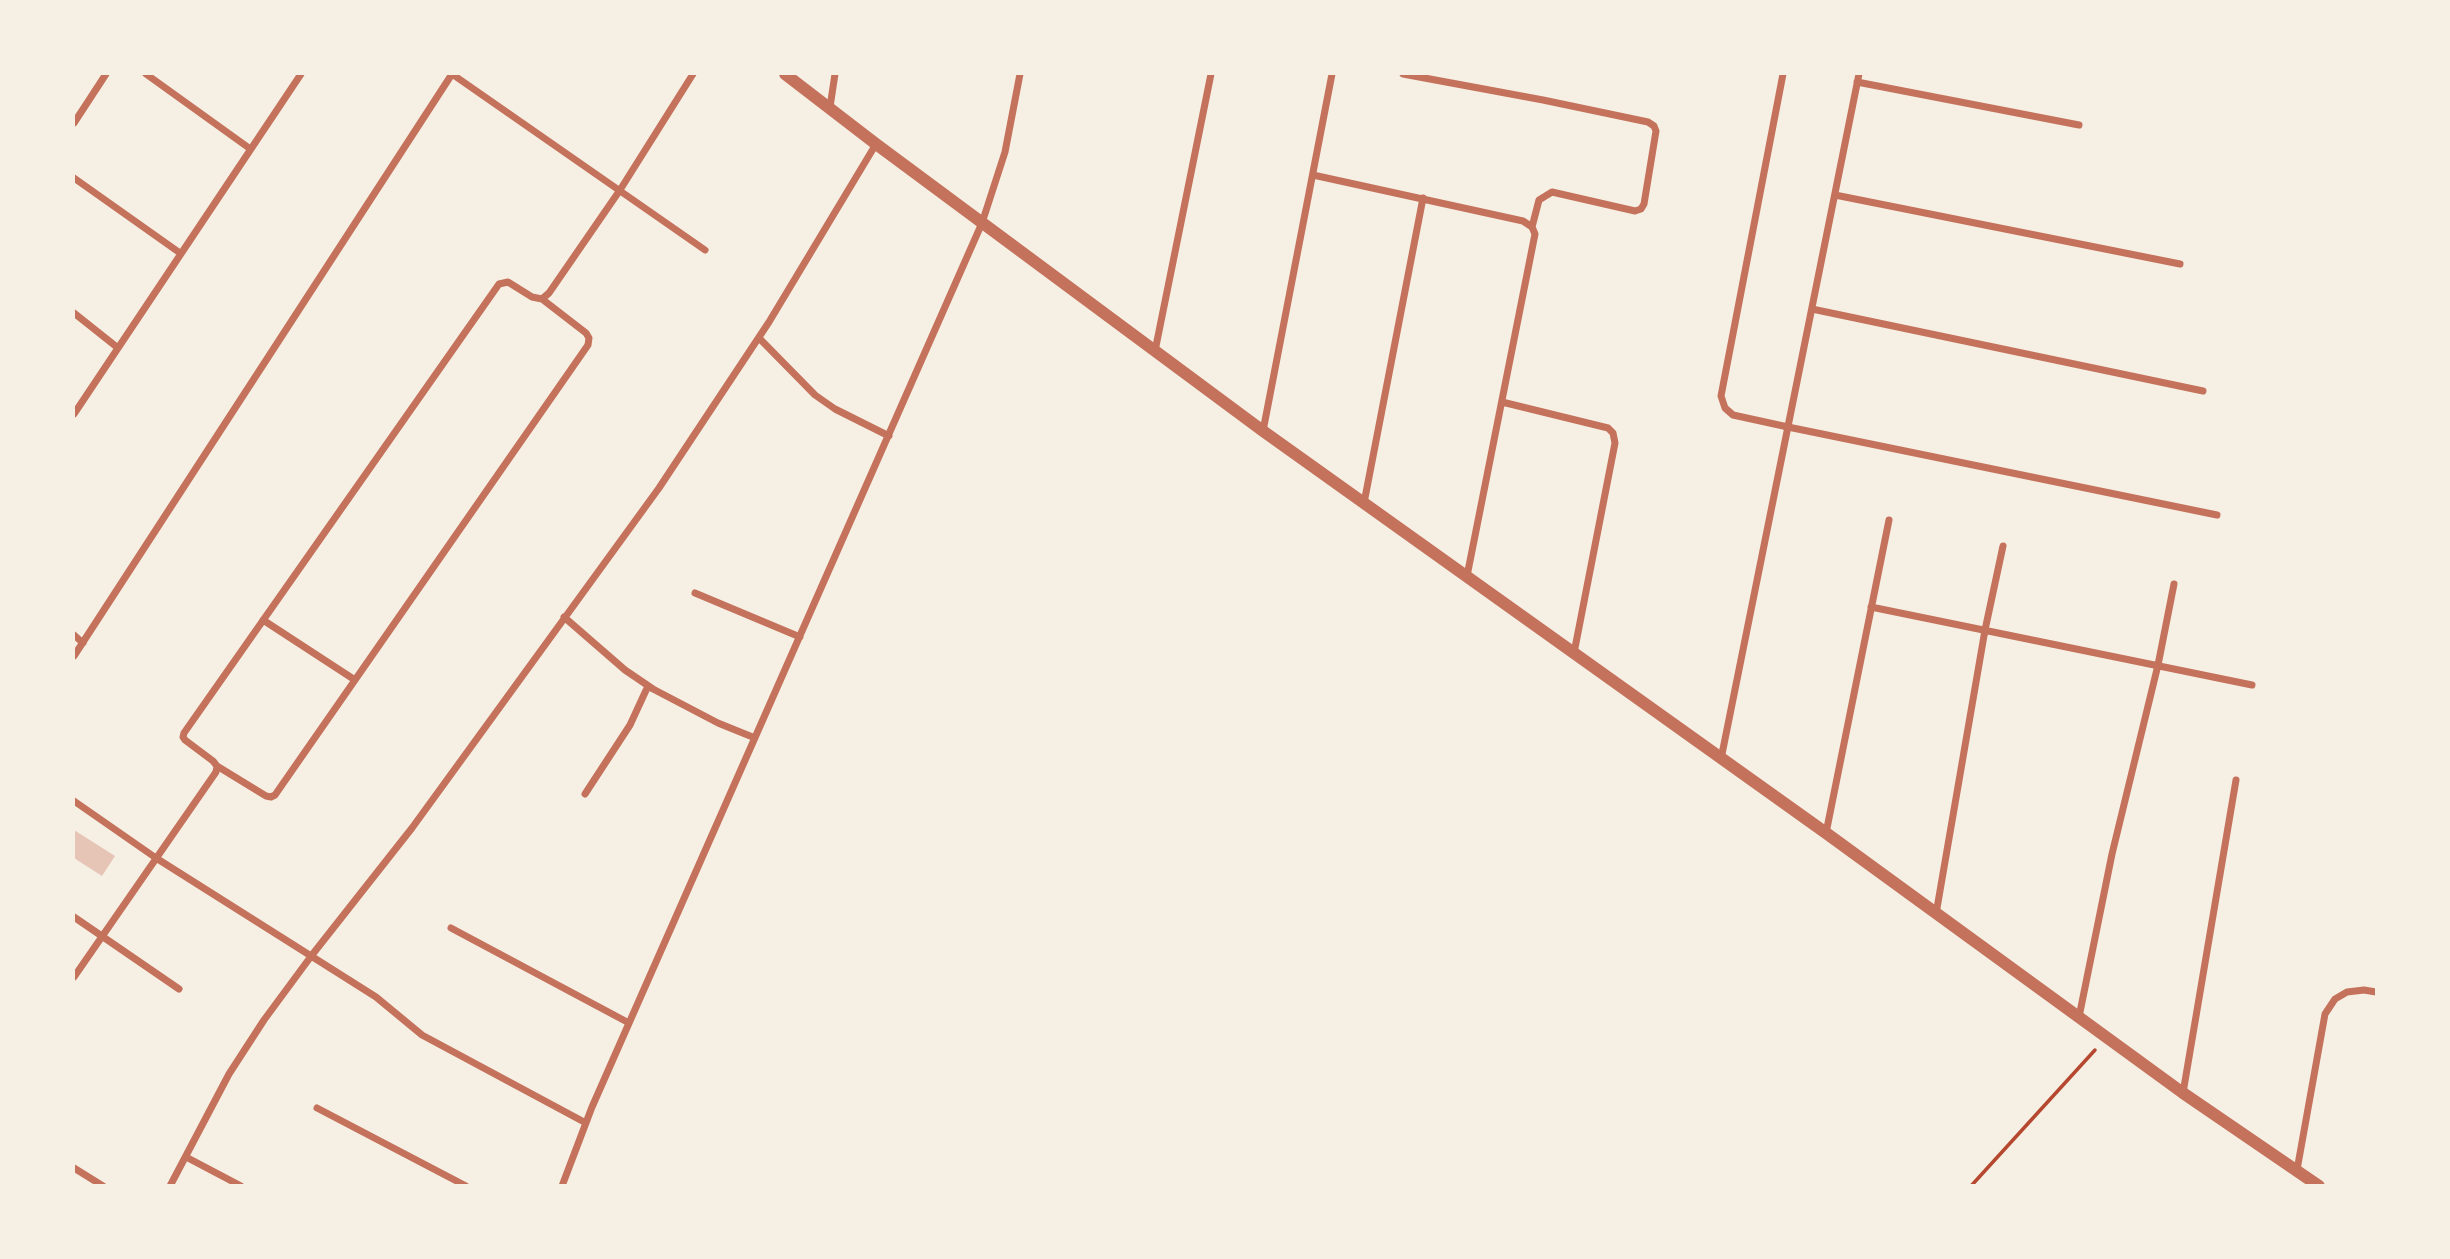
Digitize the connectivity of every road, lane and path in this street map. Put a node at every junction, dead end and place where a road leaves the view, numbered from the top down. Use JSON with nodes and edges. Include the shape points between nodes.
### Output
{"nodes":[{"id":1,"x":106,"y":74,"type":"edge"},
{"id":2,"x":146,"y":74,"type":"edge"},
{"id":3,"x":301,"y":74,"type":"edge"},
{"id":4,"x":452,"y":74,"type":"edge"},
{"id":5,"x":693,"y":74,"type":"edge"},
{"id":6,"x":785,"y":74,"type":"edge"},
{"id":7,"x":835,"y":74,"type":"edge"},
{"id":8,"x":1020,"y":74,"type":"edge"},
{"id":9,"x":1210,"y":74,"type":"edge"},
{"id":10,"x":1332,"y":74,"type":"edge"},
{"id":11,"x":1403,"y":74,"type":"edge"},
{"id":12,"x":1783,"y":74,"type":"edge"},
{"id":13,"x":1858,"y":78,"type":"edge"},
{"id":14,"x":830,"y":107,"type":"junction"},
{"id":15,"x":74,"y":123,"type":"edge"},
{"id":16,"x":2079,"y":125,"type":"dead end"},
{"id":17,"x":876,"y":144,"type":"junction"},
{"id":18,"x":249,"y":148,"type":"junction"},
{"id":19,"x":1312,"y":175,"type":"junction"},
{"id":20,"x":74,"y":178,"type":"edge"},
{"id":21,"x":620,"y":190,"type":"junction"},
{"id":22,"x":1835,"y":195,"type":"junction"},
{"id":23,"x":1423,"y":198,"type":"junction"},
{"id":24,"x":982,"y":223,"type":"junction"},
{"id":25,"x":1532,"y":227,"type":"junction"},
{"id":26,"x":705,"y":250,"type":"dead end"},
{"id":27,"x":180,"y":253,"type":"junction"},
{"id":28,"x":2180,"y":264,"type":"dead end"},
{"id":29,"x":542,"y":299,"type":"junction"},
{"id":30,"x":1812,"y":309,"type":"junction"},
{"id":31,"x":74,"y":313,"type":"edge"},
{"id":32,"x":759,"y":338,"type":"junction"},
{"id":33,"x":118,"y":348,"type":"junction"},
{"id":34,"x":1154,"y":352,"type":"junction"},
{"id":35,"x":2203,"y":391,"type":"dead end"},
{"id":36,"x":1502,"y":402,"type":"junction"},
{"id":37,"x":74,"y":414,"type":"edge"},
{"id":38,"x":1788,"y":428,"type":"junction"},
{"id":39,"x":1263,"y":431,"type":"junction"},
{"id":40,"x":889,"y":436,"type":"junction"},
{"id":41,"x":1363,"y":504,"type":"junction"},
{"id":42,"x":2217,"y":515,"type":"dead end"},
{"id":43,"x":1889,"y":520,"type":"dead end"},
{"id":44,"x":2003,"y":546,"type":"dead end"},
{"id":45,"x":1467,"y":576,"type":"junction"},
{"id":46,"x":2174,"y":584,"type":"dead end"},
{"id":47,"x":695,"y":593,"type":"dead end"},
{"id":48,"x":1871,"y":607,"type":"junction"},
{"id":49,"x":564,"y":617,"type":"junction"},
{"id":50,"x":263,"y":620,"type":"junction"},
{"id":51,"x":1985,"y":630,"type":"junction"},
{"id":52,"x":74,"y":635,"type":"edge"},
{"id":53,"x":800,"y":637,"type":"junction"},
{"id":54,"x":83,"y":642,"type":"junction"},
{"id":55,"x":1574,"y":653,"type":"junction"},
{"id":56,"x":74,"y":656,"type":"edge"},
{"id":57,"x":2158,"y":665,"type":"junction"},
{"id":58,"x":355,"y":680,"type":"junction"},
{"id":59,"x":648,"y":685,"type":"junction"},
{"id":60,"x":2252,"y":685,"type":"dead end"},
{"id":61,"x":755,"y":738,"type":"junction"},
{"id":62,"x":1721,"y":759,"type":"junction"},
{"id":63,"x":217,"y":766,"type":"junction"},
{"id":64,"x":2235,"y":779,"type":"dead end"},
{"id":65,"x":585,"y":794,"type":"dead end"},
{"id":66,"x":74,"y":801,"type":"edge"},
{"id":67,"x":1826,"y":833,"type":"junction"},
{"id":68,"x":156,"y":858,"type":"junction"},
{"id":69,"x":1936,"y":914,"type":"junction"},
{"id":70,"x":74,"y":917,"type":"edge"},
{"id":71,"x":451,"y":928,"type":"dead end"},
{"id":72,"x":101,"y":937,"type":"junction"},
{"id":73,"x":312,"y":955,"type":"junction"},
{"id":74,"x":74,"y":977,"type":"edge"},
{"id":75,"x":179,"y":989,"type":"dead end"},
{"id":76,"x":2376,"y":992,"type":"edge"},
{"id":77,"x":2079,"y":1017,"type":"junction"},
{"id":78,"x":629,"y":1023,"type":"junction"},
{"id":79,"x":2106,"y":1038,"type":"junction"},
{"id":80,"x":2183,"y":1093,"type":"junction"},
{"id":81,"x":317,"y":1108,"type":"dead end"},
{"id":82,"x":586,"y":1123,"type":"junction"},
{"id":83,"x":186,"y":1157,"type":"junction"},
{"id":84,"x":74,"y":1168,"type":"edge"},
{"id":85,"x":2297,"y":1170,"type":"junction"},
{"id":86,"x":103,"y":1185,"type":"edge"},
{"id":87,"x":170,"y":1185,"type":"edge"},
{"id":88,"x":241,"y":1185,"type":"edge"},
{"id":89,"x":466,"y":1185,"type":"edge"},
{"id":90,"x":562,"y":1185,"type":"edge"},
{"id":91,"x":1971,"y":1185,"type":"edge"},
{"id":92,"x":2319,"y":1185,"type":"edge"}],
"edges":[{"from":1,"to":15,"type":"street"},
{"from":2,"to":18,"type":"street"},
{"from":3,"to":18,"type":"street"},
{"from":4,"to":21,"type":"street"},
{"from":4,"to":54,"type":"street"},
{"from":5,"to":21,"type":"street"},
{"from":6,"to":14,"type":"street"},
{"from":7,"to":14,"type":"street"},
{"from":8,"to":24,"type":"street","via":[[1005,152]]},
{"from":9,"to":34,"type":"street"},
{"from":10,"to":19,"type":"street"},
{"from":11,"to":25,"type":"street","via":[[1654,126],[1657,131],[1641,209],[1552,192],[1539,200]]},
{"from":12,"to":38,"type":"street","via":[[1721,396],[1733,415]]},
{"from":13,"to":16,"type":"street"},
{"from":13,"to":22,"type":"street"},
{"from":14,"to":17,"type":"street"},
{"from":17,"to":24,"type":"street"},
{"from":17,"to":32,"type":"street"},
{"from":18,"to":27,"type":"street"},
{"from":19,"to":23,"type":"street"},
{"from":19,"to":39,"type":"street"},
{"from":20,"to":27,"type":"street"},
{"from":21,"to":26,"type":"street"},
{"from":21,"to":29,"type":"street"},
{"from":22,"to":28,"type":"street"},
{"from":22,"to":30,"type":"street"},
{"from":23,"to":25,"type":"street","via":[[1523,220]]},
{"from":23,"to":41,"type":"street"},
{"from":24,"to":34,"type":"street"},
{"from":24,"to":40,"type":"street"},
{"from":25,"to":36,"type":"street","via":[[1535,243]]},
{"from":27,"to":33,"type":"street"},
{"from":29,"to":50,"type":"street","via":[[508,282],[499,284]]},
{"from":29,"to":58,"type":"street","via":[[586,333],[588,345]]},
{"from":30,"to":35,"type":"street"},
{"from":30,"to":38,"type":"street"},
{"from":31,"to":33,"type":"street"},
{"from":32,"to":40,"type":"street","via":[[815,395]]},
{"from":32,"to":49,"type":"street","via":[[659,488]]},
{"from":33,"to":37,"type":"street"},
{"from":34,"to":39,"type":"street"},
{"from":36,"to":45,"type":"street"},
{"from":36,"to":55,"type":"street","via":[[1613,433],[1615,443]]},
{"from":38,"to":42,"type":"street"},
{"from":38,"to":62,"type":"street"},
{"from":39,"to":41,"type":"street"},
{"from":40,"to":53,"type":"street"},
{"from":41,"to":45,"type":"street"},
{"from":43,"to":48,"type":"street"},
{"from":44,"to":51,"type":"street"},
{"from":45,"to":55,"type":"street"},
{"from":46,"to":57,"type":"street"},
{"from":47,"to":53,"type":"street"},
{"from":48,"to":51,"type":"street"},
{"from":48,"to":67,"type":"street"},
{"from":49,"to":59,"type":"street"},
{"from":49,"to":73,"type":"street","via":[[412,828]]},
{"from":50,"to":58,"type":"street"},
{"from":50,"to":63,"type":"street","via":[[183,737]]},
{"from":51,"to":57,"type":"street"},
{"from":51,"to":69,"type":"street"},
{"from":52,"to":54,"type":"street"},
{"from":53,"to":61,"type":"street"},
{"from":54,"to":56,"type":"street"},
{"from":55,"to":62,"type":"street"},
{"from":57,"to":60,"type":"street"},
{"from":57,"to":77,"type":"street","via":[[2112,853]]},
{"from":58,"to":63,"type":"street","via":[[271,797]]},
{"from":59,"to":61,"type":"street"},
{"from":59,"to":65,"type":"street","via":[[630,725]]},
{"from":61,"to":78,"type":"street"},
{"from":62,"to":67,"type":"street"},
{"from":63,"to":68,"type":"street"},
{"from":64,"to":80,"type":"street"},
{"from":66,"to":68,"type":"street"},
{"from":67,"to":69,"type":"street"},
{"from":68,"to":72,"type":"street"},
{"from":68,"to":73,"type":"street"},
{"from":69,"to":77,"type":"street"},
{"from":70,"to":72,"type":"street"},
{"from":71,"to":78,"type":"street"},
{"from":72,"to":74,"type":"street"},
{"from":72,"to":75,"type":"street"},
{"from":73,"to":82,"type":"street","via":[[376,997],[422,1035]]},
{"from":73,"to":83,"type":"street","via":[[229,1074]]},
{"from":76,"to":85,"type":"street","via":[[2347,992],[2335,999],[2325,1014]]},
{"from":77,"to":79,"type":"street"},
{"from":78,"to":82,"type":"street"},
{"from":79,"to":80,"type":"street"},
{"from":79,"to":91,"type":"path"},
{"from":80,"to":85,"type":"street"},
{"from":81,"to":89,"type":"street"},
{"from":82,"to":90,"type":"street"},
{"from":83,"to":87,"type":"street"},
{"from":83,"to":88,"type":"street"},
{"from":84,"to":86,"type":"street"},
{"from":85,"to":92,"type":"street"}]}
